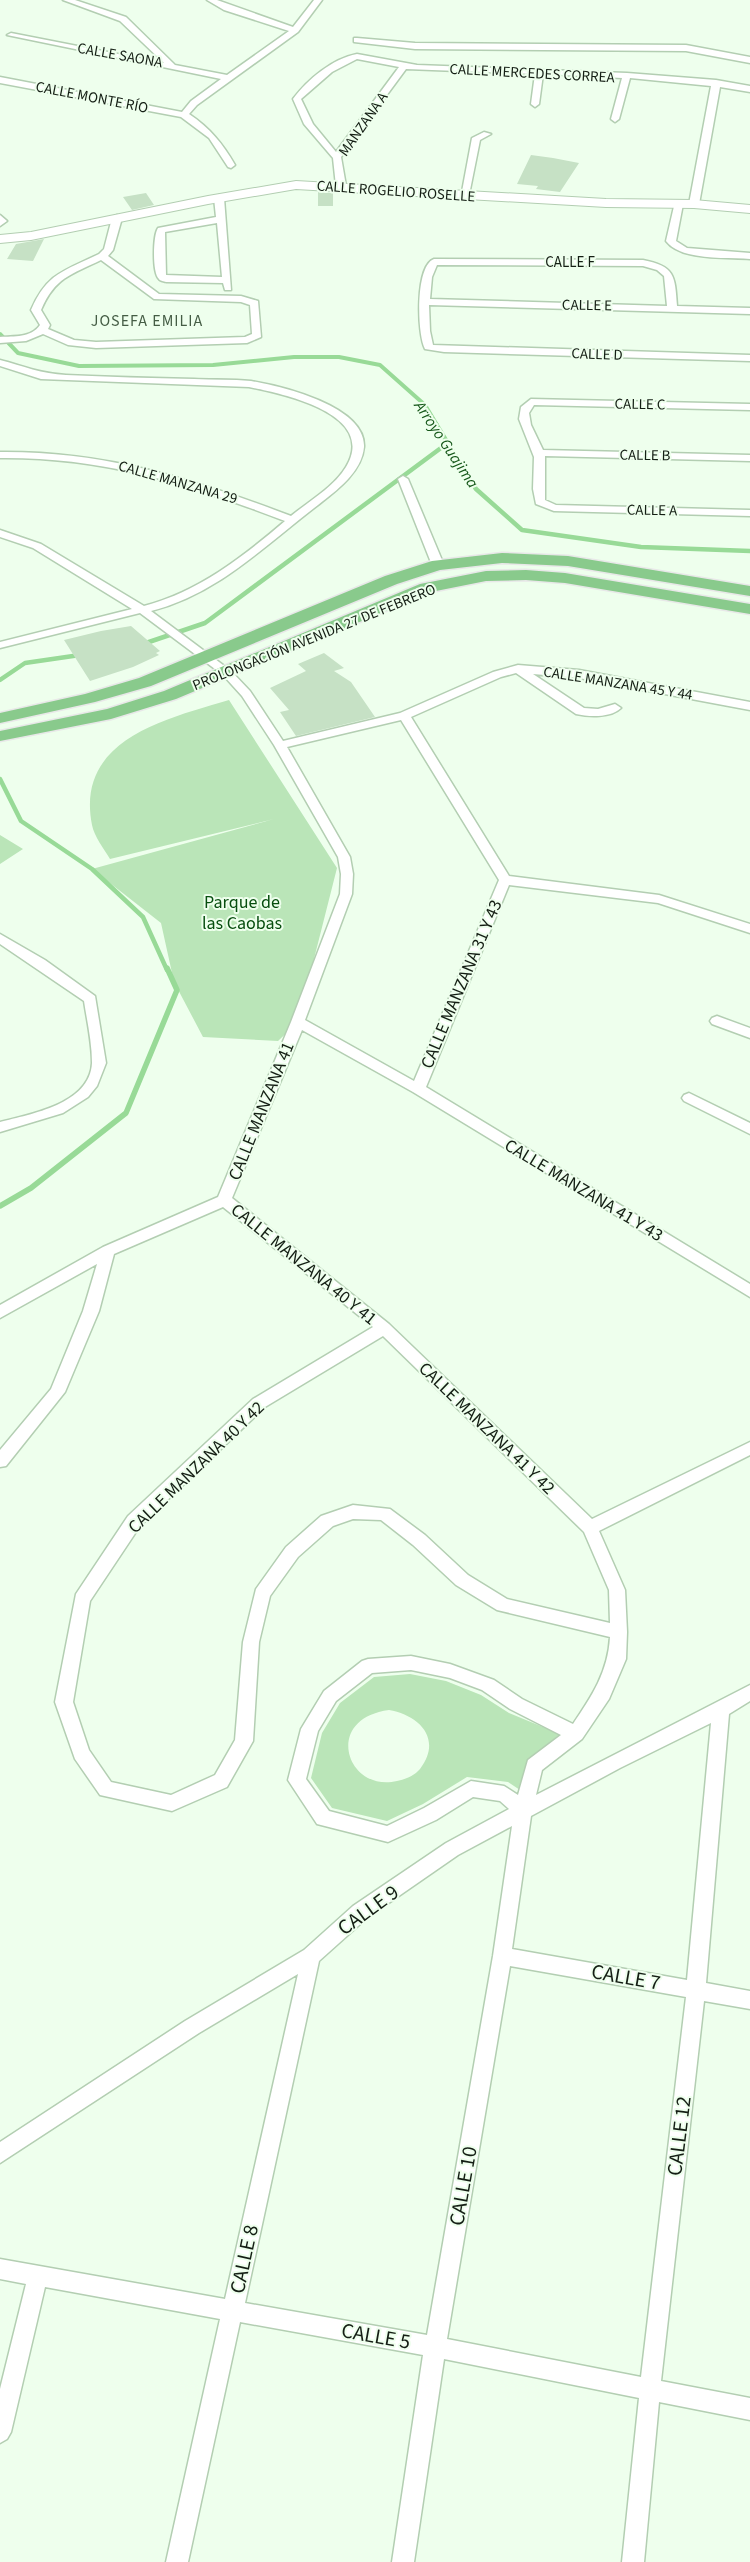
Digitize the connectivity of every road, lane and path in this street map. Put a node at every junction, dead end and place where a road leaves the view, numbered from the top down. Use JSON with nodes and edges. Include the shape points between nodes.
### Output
{"nodes":[{"id":1,"x":67,"y":0,"type":"edge"},
{"id":2,"x":211,"y":0,"type":"edge"},
{"id":3,"x":318,"y":0,"type":"edge"},
{"id":4,"x":295,"y":30,"type":"junction"},
{"id":5,"x":11,"y":35,"type":"dead end"},
{"id":6,"x":357,"y":40,"type":"dead end"},
{"id":7,"x":750,"y":60,"type":"edge"},
{"id":8,"x":170,"y":65,"type":"junction"},
{"id":9,"x":403,"y":67,"type":"junction"},
{"id":10,"x":539,"y":72,"type":"junction"},
{"id":11,"x":626,"y":77,"type":"junction"},
{"id":12,"x":227,"y":78,"type":"junction"},
{"id":13,"x":0,"y":80,"type":"edge"},
{"id":14,"x":716,"y":83,"type":"junction"},
{"id":15,"x":750,"y":89,"type":"edge"},
{"id":16,"x":534,"y":104,"type":"dead end"},
{"id":17,"x":184,"y":115,"type":"junction"},
{"id":18,"x":615,"y":119,"type":"dead end"},
{"id":19,"x":487,"y":134,"type":"dead end"},
{"id":20,"x":337,"y":157,"type":"junction"},
{"id":21,"x":231,"y":165,"type":"dead end"},
{"id":22,"x":341,"y":186,"type":"junction"},
{"id":23,"x":464,"y":195,"type":"junction"},
{"id":24,"x":219,"y":198,"type":"junction"},
{"id":25,"x":678,"y":204,"type":"junction"},
{"id":26,"x":694,"y":204,"type":"junction"},
{"id":27,"x":750,"y":209,"type":"edge"},
{"id":28,"x":0,"y":218,"type":"edge"},
{"id":29,"x":117,"y":218,"type":"junction"},
{"id":30,"x":222,"y":219,"type":"junction"},
{"id":31,"x":0,"y":224,"type":"edge"},
{"id":32,"x":0,"y":230,"type":"edge"},
{"id":33,"x":46,"y":232,"type":"junction"},
{"id":34,"x":0,"y":239,"type":"edge"},
{"id":35,"x":102,"y":256,"type":"junction"},
{"id":36,"x":750,"y":256,"type":"edge"},
{"id":37,"x":226,"y":280,"type":"junction"},
{"id":38,"x":231,"y":299,"type":"junction"},
{"id":39,"x":425,"y":302,"type":"junction"},
{"id":40,"x":672,"y":307,"type":"junction"},
{"id":41,"x":750,"y":311,"type":"edge"},
{"id":42,"x":42,"y":330,"type":"junction"},
{"id":43,"x":0,"y":340,"type":"edge"},
{"id":44,"x":750,"y":358,"type":"edge"},
{"id":45,"x":0,"y":363,"type":"edge"},
{"id":46,"x":750,"y":407,"type":"edge"},
{"id":47,"x":539,"y":453,"type":"junction"},
{"id":48,"x":0,"y":456,"type":"edge"},
{"id":49,"x":750,"y":458,"type":"edge"},
{"id":50,"x":403,"y":479,"type":"dead end"},
{"id":51,"x":750,"y":513,"type":"edge"},
{"id":52,"x":293,"y":520,"type":"junction"},
{"id":53,"x":0,"y":533,"type":"edge"},
{"id":54,"x":438,"y":564,"type":"junction"},
{"id":55,"x":750,"y":591,"type":"edge"},
{"id":56,"x":141,"y":609,"type":"junction"},
{"id":57,"x":750,"y":609,"type":"edge"},
{"id":58,"x":0,"y":645,"type":"edge"},
{"id":59,"x":208,"y":658,"type":"junction"},
{"id":60,"x":518,"y":669,"type":"junction"},
{"id":61,"x":227,"y":673,"type":"junction"},
{"id":62,"x":750,"y":706,"type":"edge"},
{"id":63,"x":615,"y":708,"type":"dead end"},
{"id":64,"x":404,"y":716,"type":"junction"},
{"id":65,"x":0,"y":718,"type":"edge"},
{"id":66,"x":0,"y":736,"type":"edge"},
{"id":67,"x":280,"y":745,"type":"junction"},
{"id":68,"x":505,"y":880,"type":"junction"},
{"id":69,"x":750,"y":929,"type":"edge"},
{"id":70,"x":0,"y":938,"type":"edge"},
{"id":71,"x":717,"y":1020,"type":"dead end"},
{"id":72,"x":298,"y":1022,"type":"junction"},
{"id":73,"x":750,"y":1033,"type":"edge"},
{"id":74,"x":418,"y":1089,"type":"junction"},
{"id":75,"x":689,"y":1098,"type":"dead end"},
{"id":76,"x":0,"y":1127,"type":"edge"},
{"id":77,"x":750,"y":1129,"type":"edge"},
{"id":78,"x":224,"y":1200,"type":"junction"},
{"id":79,"x":108,"y":1252,"type":"junction"},
{"id":80,"x":750,"y":1291,"type":"edge"},
{"id":81,"x":0,"y":1312,"type":"edge"},
{"id":82,"x":384,"y":1328,"type":"junction"},
{"id":83,"x":750,"y":1448,"type":"edge"},
{"id":84,"x":0,"y":1461,"type":"edge"},
{"id":85,"x":590,"y":1528,"type":"junction"},
{"id":86,"x":619,"y":1632,"type":"junction"},
{"id":87,"x":750,"y":1692,"type":"edge"},
{"id":88,"x":721,"y":1710,"type":"junction"},
{"id":89,"x":576,"y":1734,"type":"junction"},
{"id":90,"x":523,"y":1810,"type":"junction"},
{"id":91,"x":311,"y":1956,"type":"junction"},
{"id":92,"x":502,"y":1956,"type":"junction"},
{"id":93,"x":696,"y":1989,"type":"junction"},
{"id":94,"x":750,"y":2000,"type":"edge"},
{"id":95,"x":0,"y":2152,"type":"edge"},
{"id":96,"x":0,"y":2269,"type":"edge"},
{"id":97,"x":38,"y":2276,"type":"junction"},
{"id":98,"x":233,"y":2311,"type":"junction"},
{"id":99,"x":435,"y":2347,"type":"junction"},
{"id":100,"x":650,"y":2390,"type":"junction"},
{"id":101,"x":750,"y":2409,"type":"edge"},
{"id":102,"x":0,"y":2432,"type":"edge"},
{"id":103,"x":177,"y":2562,"type":"edge"},
{"id":104,"x":404,"y":2562,"type":"edge"},
{"id":105,"x":633,"y":2562,"type":"edge"}],
"edges":[{"from":1,"to":8,"type":"street","via":[[123,20]]},
{"from":2,"to":4,"type":"street"},
{"from":3,"to":4,"type":"street"},
{"from":4,"to":12,"type":"street"},
{"from":5,"to":8,"type":"street","name":"CALLE SAONA"},
{"from":6,"to":7,"type":"street","via":[[415,46],[686,48]]},
{"from":8,"to":12,"type":"street","name":"CALLE SAONA"},
{"from":9,"to":10,"type":"street","name":"CALLE MERCEDES CORREA"},
{"from":9,"to":20,"type":"street","name":"MANZANA A"},
{"from":9,"to":20,"type":"street","name":"CALLE MERCEDES CORREA","via":[[350,57],[320,78],[297,100],[320,141]]},
{"from":10,"to":11,"type":"street","name":"CALLE MERCEDES CORREA"},
{"from":10,"to":16,"type":"street"},
{"from":11,"to":14,"type":"street","name":"CALLE MERCEDES CORREA"},
{"from":11,"to":18,"type":"street"},
{"from":12,"to":17,"type":"street","via":[[194,103]]},
{"from":13,"to":17,"type":"street","name":"CALLE MONTE RÍO"},
{"from":14,"to":15,"type":"street","name":"CALLE MERCEDES CORREA"},
{"from":14,"to":26,"type":"street"},
{"from":17,"to":21,"type":"street","name":"CALLE MONTE RÍO","via":[[215,138]]},
{"from":19,"to":23,"type":"street","via":[[476,138]]},
{"from":20,"to":22,"type":"street","name":"MANZANA A"},
{"from":22,"to":23,"type":"street","name":"CALLE ROGELIO ROSELLE"},
{"from":22,"to":24,"type":"street","name":"CALLE ROGELIO ROSELLE","via":[[296,185]]},
{"from":23,"to":25,"type":"street","name":"CALLE ROGELIO ROSELLE"},
{"from":24,"to":29,"type":"street","name":"CALLE ROGELIO ROSELLE"},
{"from":24,"to":30,"type":"street"},
{"from":25,"to":26,"type":"street","name":"CALLE ROGELIO ROSELLE"},
{"from":25,"to":36,"type":"street","via":[[671,241],[676,247]]},
{"from":26,"to":27,"type":"street","name":"CALLE ROGELIO ROSELLE"},
{"from":28,"to":31,"type":"street"},
{"from":29,"to":33,"type":"street","name":"CALLE ROGELIO ROSELLE"},
{"from":29,"to":35,"type":"street","via":[[108,250]]},
{"from":30,"to":37,"type":"street"},
{"from":30,"to":37,"type":"street","via":[[161,230],[160,273],[166,279]]},
{"from":32,"to":33,"type":"street","name":"CALLE ROGELIO ROSELLE"},
{"from":33,"to":34,"type":"street","name":"CALLE ROGELIO ROSELLE"},
{"from":35,"to":38,"type":"street","via":[[157,297]]},
{"from":35,"to":42,"type":"street","via":[[55,280],[44,291],[36,310],[45,324]]},
{"from":37,"to":38,"type":"street"},
{"from":38,"to":42,"type":"street","via":[[255,303],[257,335],[254,338],[96,345],[72,343]]},
{"from":39,"to":40,"type":"street","name":"CALLE E"},
{"from":39,"to":40,"type":"street","name":"CALLE F","via":[[429,267],[434,262],[643,263],[659,265],[666,270],[670,277]]},
{"from":39,"to":44,"type":"street","name":"CALLE D","via":[[425,341],[430,346],[444,349]]},
{"from":40,"to":41,"type":"street","name":"CALLE E"},
{"from":42,"to":43,"type":"street","via":[[36,334]]},
{"from":45,"to":52,"type":"street","via":[[41,376],[249,384],[316,401],[346,420],[356,433],[357,455],[344,476]]},
{"from":46,"to":47,"type":"street","name":"CALLE C","via":[[530,402],[522,415]]},
{"from":47,"to":49,"type":"street","name":"CALLE B"},
{"from":47,"to":51,"type":"street","name":"CALLE A","via":[[537,494],[540,502],[554,508]]},
{"from":48,"to":52,"type":"street","name":"CALLE MANZANA 29","via":[[117,464],[188,483]]},
{"from":50,"to":54,"type":"street"},
{"from":52,"to":56,"type":"street","via":[[245,560],[197,591],[172,602]]},
{"from":53,"to":56,"type":"street","name":"CALLE MANZANA 41","via":[[37,546]]},
{"from":54,"to":55,"type":"main road","name":"PROLONGACIÓN AVENIDA 27 DE FEBRERO","via":[[502,558],[568,561]]},
{"from":54,"to":59,"type":"main road","name":"PROLONGACIÓN AVENIDA 27 DE FEBRERO","via":[[391,580]]},
{"from":56,"to":58,"type":"street"},
{"from":56,"to":59,"type":"street","name":"CALLE MANZANA 41"},
{"from":57,"to":61,"type":"main road","name":"PROLONGACIÓN AVENIDA 27 DE FEBRERO","via":[[565,578],[486,576],[426,588]]},
{"from":59,"to":61,"type":"street","name":"CALLE MANZANA 41"},
{"from":59,"to":65,"type":"main road","name":"PROLONGACIÓN AVENIDA 27 DE FEBRERO","via":[[145,682]]},
{"from":60,"to":62,"type":"street","name":"CALLE MANZANA 45 Y 44","via":[[579,674]]},
{"from":60,"to":63,"type":"street","via":[[580,711],[604,712]]},
{"from":60,"to":64,"type":"street","name":"CALLE MANZANA 45 Y 44","via":[[497,674]]},
{"from":61,"to":66,"type":"main road","name":"PROLONGACIÓN AVENIDA 27 DE FEBRERO","via":[[111,714]]},
{"from":61,"to":67,"type":"street","name":"CALLE MANZANA 41","via":[[246,694]]},
{"from":64,"to":67,"type":"street","name":"CALLE MANZANA 45 Y 44"},
{"from":64,"to":68,"type":"street"},
{"from":67,"to":72,"type":"street","name":"CALLE MANZANA 41","via":[[344,858],[348,874],[346,894]]},
{"from":68,"to":69,"type":"street","via":[[659,899]]},
{"from":68,"to":74,"type":"street","name":"CALLE MANZANA 31 Y 43"},
{"from":70,"to":76,"type":"street","via":[[90,999],[99,1068],[83,1095],[66,1107]]},
{"from":71,"to":73,"type":"street"},
{"from":72,"to":74,"type":"street","name":"CALLE MANZANA 41 Y 43"},
{"from":72,"to":78,"type":"street","name":"CALLE MANZANA 41"},
{"from":74,"to":80,"type":"street","name":"CALLE MANZANA 41 Y 43"},
{"from":75,"to":77,"type":"street"},
{"from":78,"to":79,"type":"street"},
{"from":78,"to":82,"type":"street","name":"CALLE MANZANA 40 Y 41"},
{"from":79,"to":81,"type":"street"},
{"from":79,"to":84,"type":"street","via":[[92,1312],[57,1392]]},
{"from":82,"to":85,"type":"street","name":"CALLE MANZANA 41 Y 42"},
{"from":82,"to":86,"type":"street","name":"CALLE MANZANA 40 Y 42","via":[[259,1403],[134,1521],[82,1599],[64,1702],[81,1754],[106,1789],[172,1803],[221,1781],[244,1741],[251,1642],[262,1594],[292,1552],[328,1520],[353,1512],[384,1514],[419,1540],[462,1580],[503,1605]]},
{"from":83,"to":85,"type":"street"},
{"from":85,"to":86,"type":"street","name":"CALLE 10","via":[[617,1590]]},
{"from":86,"to":89,"type":"street","name":"CALLE 10","via":[[617,1659],[603,1694]]},
{"from":87,"to":88,"type":"street","name":"CALLE 9"},
{"from":88,"to":90,"type":"street","name":"CALLE 9"},
{"from":88,"to":93,"type":"street","name":"CALLE 12"},
{"from":89,"to":90,"type":"street","name":"CALLE 10","via":[[534,1766]]},
{"from":89,"to":90,"type":"street","via":[[516,1704],[488,1685],[450,1671],[411,1663],[368,1666],[330,1696],[310,1729],[297,1780],[323,1818],[388,1834],[471,1790],[504,1794]]},
{"from":90,"to":91,"type":"street","name":"CALLE 9","via":[[452,1850],[360,1912]]},
{"from":90,"to":92,"type":"street","name":"CALLE 10"},
{"from":91,"to":95,"type":"street","name":"CALLE 9","via":[[192,2027]]},
{"from":91,"to":98,"type":"street","name":"CALLE 8"},
{"from":92,"to":93,"type":"street","name":"CALLE 7"},
{"from":92,"to":99,"type":"street","name":"CALLE 10"},
{"from":93,"to":94,"type":"street","name":"CALLE 7"},
{"from":93,"to":100,"type":"street","name":"CALLE 12"},
{"from":96,"to":97,"type":"street","name":"CALLE 5"},
{"from":97,"to":98,"type":"street","name":"CALLE 5"},
{"from":97,"to":102,"type":"street"},
{"from":98,"to":99,"type":"street","name":"CALLE 5"},
{"from":98,"to":103,"type":"street","name":"CALLE 8"},
{"from":99,"to":100,"type":"street","name":"CALLE 5"},
{"from":99,"to":104,"type":"street","name":"CALLE 10"},
{"from":100,"to":101,"type":"street","name":"CALLE 5"},
{"from":100,"to":105,"type":"street","name":"CALLE 12"}]}
